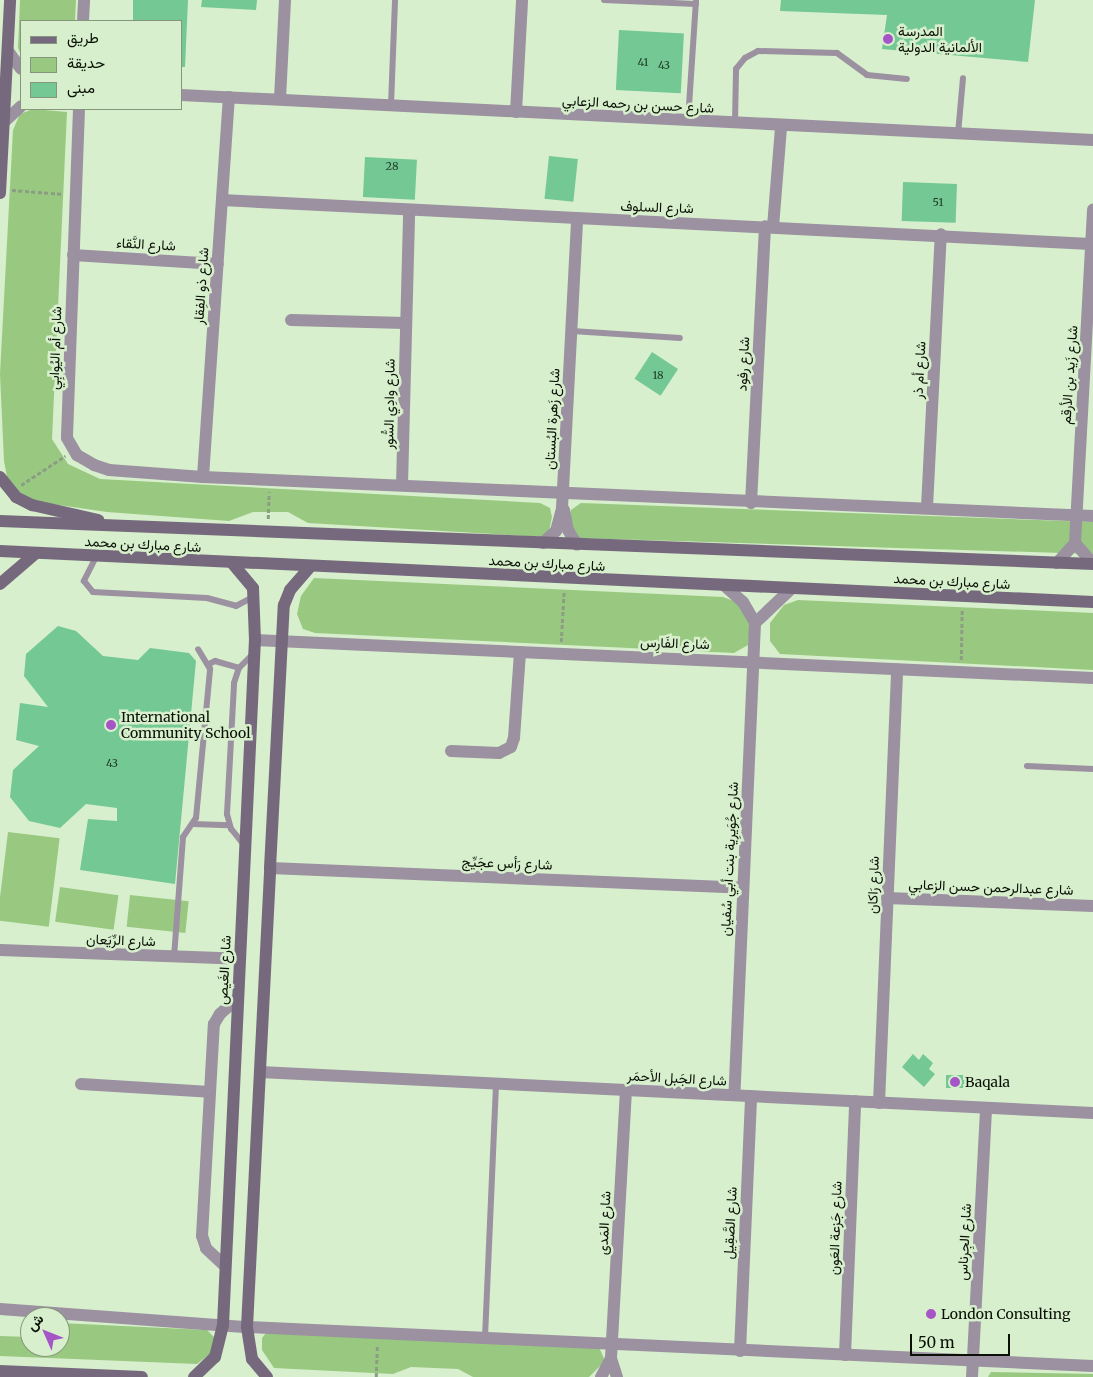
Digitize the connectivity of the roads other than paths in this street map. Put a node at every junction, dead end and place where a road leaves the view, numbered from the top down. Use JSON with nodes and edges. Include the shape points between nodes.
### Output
{"nodes":[{"id":1,"x":10,"y":0,"type":"edge"},
{"id":2,"x":84,"y":0,"type":"edge"},
{"id":3,"x":285,"y":0,"type":"edge"},
{"id":4,"x":395,"y":0,"type":"edge"},
{"id":5,"x":522,"y":0,"type":"edge"},
{"id":6,"x":604,"y":0,"type":"edge"},
{"id":7,"x":696,"y":2,"type":"edge"},
{"id":8,"x":83,"y":20,"type":"edge"},
{"id":9,"x":8,"y":51,"type":"junction"},
{"id":10,"x":20,"y":68,"type":"edge"},
{"id":11,"x":963,"y":78,"type":"dead end"},
{"id":12,"x":907,"y":79,"type":"dead end"},
{"id":13,"x":182,"y":95,"type":"edge"},
{"id":14,"x":229,"y":98,"type":"junction"},
{"id":15,"x":280,"y":99,"type":"junction"},
{"id":16,"x":391,"y":105,"type":"junction"},
{"id":17,"x":20,"y":107,"type":"edge"},
{"id":18,"x":79,"y":110,"type":"edge"},
{"id":19,"x":516,"y":112,"type":"junction"},
{"id":20,"x":4,"y":122,"type":"junction"},
{"id":21,"x":688,"y":122,"type":"junction"},
{"id":22,"x":735,"y":124,"type":"junction"},
{"id":23,"x":781,"y":127,"type":"junction"},
{"id":24,"x":958,"y":134,"type":"junction"},
{"id":25,"x":1093,"y":140,"type":"edge"},
{"id":26,"x":0,"y":188,"type":"edge"},
{"id":27,"x":0,"y":193,"type":"edge"},
{"id":28,"x":222,"y":200,"type":"junction"},
{"id":29,"x":1093,"y":209,"type":"edge"},
{"id":30,"x":409,"y":210,"type":"junction"},
{"id":31,"x":577,"y":218,"type":"junction"},
{"id":32,"x":769,"y":227,"type":"junction"},
{"id":33,"x":941,"y":234,"type":"junction"},
{"id":34,"x":1091,"y":244,"type":"junction"},
{"id":35,"x":73,"y":255,"type":"junction"},
{"id":36,"x":218,"y":264,"type":"junction"},
{"id":37,"x":291,"y":320,"type":"dead end"},
{"id":38,"x":405,"y":323,"type":"junction"},
{"id":39,"x":572,"y":331,"type":"junction"},
{"id":40,"x":680,"y":338,"type":"dead end"},
{"id":41,"x":0,"y":477,"type":"edge"},
{"id":42,"x":204,"y":477,"type":"junction"},
{"id":43,"x":402,"y":485,"type":"junction"},
{"id":44,"x":564,"y":493,"type":"junction"},
{"id":45,"x":751,"y":503,"type":"junction"},
{"id":46,"x":927,"y":507,"type":"junction"},
{"id":47,"x":562,"y":508,"type":"junction"},
{"id":48,"x":1075,"y":515,"type":"junction"},
{"id":49,"x":1093,"y":516,"type":"edge"},
{"id":50,"x":0,"y":521,"type":"edge"},
{"id":51,"x":132,"y":528,"type":"junction"},
{"id":52,"x":543,"y":543,"type":"junction"},
{"id":53,"x":1075,"y":543,"type":"junction"},
{"id":54,"x":577,"y":544,"type":"junction"},
{"id":55,"x":0,"y":551,"type":"edge"},
{"id":56,"x":35,"y":554,"type":"junction"},
{"id":57,"x":96,"y":557,"type":"junction"},
{"id":58,"x":232,"y":563,"type":"junction"},
{"id":59,"x":1057,"y":563,"type":"junction"},
{"id":60,"x":1093,"y":564,"type":"edge"},
{"id":61,"x":310,"y":567,"type":"junction"},
{"id":62,"x":0,"y":584,"type":"edge"},
{"id":63,"x":725,"y":586,"type":"junction"},
{"id":64,"x":791,"y":589,"type":"junction"},
{"id":65,"x":255,"y":594,"type":"junction"},
{"id":66,"x":1093,"y":602,"type":"edge"},
{"id":67,"x":755,"y":624,"type":"junction"},
{"id":68,"x":255,"y":640,"type":"junction"},
{"id":69,"x":283,"y":641,"type":"junction"},
{"id":70,"x":198,"y":649,"type":"dead end"},
{"id":71,"x":520,"y":652,"type":"junction"},
{"id":72,"x":254,"y":653,"type":"junction"},
{"id":73,"x":753,"y":661,"type":"junction"},
{"id":74,"x":209,"y":664,"type":"junction"},
{"id":75,"x":240,"y":668,"type":"junction"},
{"id":76,"x":897,"y":669,"type":"junction"},
{"id":77,"x":1093,"y":678,"type":"edge"},
{"id":78,"x":451,"y":751,"type":"dead end"},
{"id":79,"x":1027,"y":766,"type":"dead end"},
{"id":80,"x":1093,"y":769,"type":"edge"},
{"id":81,"x":193,"y":824,"type":"junction"},
{"id":82,"x":229,"y":825,"type":"junction"},
{"id":83,"x":245,"y":846,"type":"junction"},
{"id":84,"x":270,"y":868,"type":"junction"},
{"id":85,"x":743,"y":888,"type":"junction"},
{"id":86,"x":887,"y":898,"type":"junction"},
{"id":87,"x":1093,"y":906,"type":"edge"},
{"id":88,"x":0,"y":950,"type":"edge"},
{"id":89,"x":174,"y":957,"type":"junction"},
{"id":90,"x":240,"y":960,"type":"junction"},
{"id":91,"x":238,"y":998,"type":"junction"},
{"id":92,"x":260,"y":1072,"type":"junction"},
{"id":93,"x":496,"y":1083,"type":"junction"},
{"id":94,"x":81,"y":1084,"type":"dead end"},
{"id":95,"x":626,"y":1090,"type":"junction"},
{"id":96,"x":210,"y":1092,"type":"junction"},
{"id":97,"x":734,"y":1096,"type":"junction"},
{"id":98,"x":751,"y":1096,"type":"junction"},
{"id":99,"x":855,"y":1101,"type":"junction"},
{"id":100,"x":878,"y":1103,"type":"junction"},
{"id":101,"x":986,"y":1108,"type":"junction"},
{"id":102,"x":1093,"y":1113,"type":"edge"},
{"id":103,"x":226,"y":1266,"type":"junction"},
{"id":104,"x":0,"y":1309,"type":"edge"},
{"id":105,"x":223,"y":1325,"type":"junction"},
{"id":106,"x":247,"y":1327,"type":"junction"},
{"id":107,"x":485,"y":1337,"type":"junction"},
{"id":108,"x":740,"y":1351,"type":"junction"},
{"id":109,"x":611,"y":1352,"type":"junction"},
{"id":110,"x":844,"y":1355,"type":"junction"},
{"id":111,"x":973,"y":1361,"type":"junction"},
{"id":112,"x":0,"y":1365,"type":"edge"},
{"id":113,"x":1093,"y":1366,"type":"edge"},
{"id":114,"x":0,"y":1371,"type":"edge"},
{"id":115,"x":16,"y":1371,"type":"junction"},
{"id":116,"x":142,"y":1377,"type":"edge"},
{"id":117,"x":194,"y":1377,"type":"edge"},
{"id":118,"x":267,"y":1377,"type":"edge"},
{"id":119,"x":601,"y":1377,"type":"edge"},
{"id":120,"x":617,"y":1377,"type":"edge"},
{"id":121,"x":972,"y":1377,"type":"edge"}],
"edges":[{"from":1,"to":9,"type":"main road"},
{"from":2,"to":8,"type":"street"},
{"from":3,"to":15,"type":"street"},
{"from":4,"to":16,"type":"lane"},
{"from":5,"to":19,"type":"street"},
{"from":6,"to":7,"type":"lane"},
{"from":7,"to":21,"type":"lane"},
{"from":9,"to":10,"type":"street"},
{"from":9,"to":20,"type":"main road"},
{"from":11,"to":24,"type":"lane"},
{"from":12,"to":22,"type":"lane","via":[[867,75],[837,53],[758,51],[745,58],[736,69]]},
{"from":13,"to":14,"type":"street","name":"شارع حسن بن رحمه الزعابي"},
{"from":14,"to":15,"type":"street","name":"شارع حسن بن رحمه الزعابي"},
{"from":14,"to":28,"type":"street","name":"شارع ذو الفِقار"},
{"from":15,"to":16,"type":"street","name":"شارع حسن بن رحمه الزعابي"},
{"from":16,"to":19,"type":"street","name":"شارع حسن بن رحمه الزعابي"},
{"from":17,"to":20,"type":"street"},
{"from":18,"to":35,"type":"street","name":"شارع أم اليُوابِي"},
{"from":19,"to":21,"type":"street","name":"شارع حسن بن رحمه الزعابي"},
{"from":20,"to":26,"type":"main road"},
{"from":21,"to":22,"type":"street","name":"شارع حسن بن رحمه الزعابي"},
{"from":22,"to":23,"type":"street","name":"شارع حسن بن رحمه الزعابي"},
{"from":23,"to":24,"type":"street","name":"شارع حسن بن رحمه الزعابي"},
{"from":23,"to":32,"type":"street","name":"شارع رفود"},
{"from":24,"to":25,"type":"street","name":"شارع حسن بن رحمه الزعابي"},
{"from":26,"to":27,"type":"main road"},
{"from":28,"to":30,"type":"street","name":"شارع السلوف"},
{"from":28,"to":36,"type":"street","name":"شارع ذو الفِقار"},
{"from":29,"to":34,"type":"street","name":"شارع زَيد بن الأرقم"},
{"from":30,"to":31,"type":"street","name":"شارع السلوف"},
{"from":30,"to":38,"type":"street","name":"شارع وادِي السُّور"},
{"from":31,"to":32,"type":"street","name":"شارع السلوف"},
{"from":31,"to":39,"type":"street","name":"شارع زَهرة البُستان"},
{"from":32,"to":33,"type":"street","name":"شارع السلوف"},
{"from":32,"to":45,"type":"street","name":"شارع رفود"},
{"from":33,"to":34,"type":"street","name":"شارع السلوف"},
{"from":33,"to":46,"type":"street","name":"شارع أم ذر"},
{"from":34,"to":48,"type":"street","name":"شارع زَيد بن الأرقم"},
{"from":35,"to":36,"type":"street","name":"شارع النَّقاء"},
{"from":35,"to":42,"type":"street","name":"شارع أم اليُوابِي","via":[[67,438],[74,450],[94,466],[108,470]]},
{"from":36,"to":42,"type":"street","name":"شارع ذو الفِقار"},
{"from":37,"to":38,"type":"street"},
{"from":38,"to":43,"type":"street","name":"شارع وادِي السُّور"},
{"from":39,"to":40,"type":"lane"},
{"from":39,"to":44,"type":"street","name":"شارع زَهرة البُستان"},
{"from":41,"to":51,"type":"main road","via":[[16,497],[32,505]]},
{"from":42,"to":43,"type":"street"},
{"from":43,"to":44,"type":"street"},
{"from":44,"to":45,"type":"street"},
{"from":44,"to":47,"type":"street","name":"شارع زَهرة البُستان"},
{"from":45,"to":46,"type":"street"},
{"from":46,"to":48,"type":"street"},
{"from":47,"to":52,"type":"street","name":"شارع زَهرة البُستان","via":[[556,531]]},
{"from":47,"to":54,"type":"street","name":"شارع زَهرة البُستان","via":[[568,530]]},
{"from":48,"to":49,"type":"street"},
{"from":48,"to":53,"type":"street","name":"شارع زَيد بن الأرقم"},
{"from":50,"to":51,"type":"main road","name":"شارع مبارك بن محمد"},
{"from":51,"to":52,"type":"main road","name":"شارع مبارك بن محمد"},
{"from":52,"to":54,"type":"main road","name":"شارع مبارك بن محمد"},
{"from":53,"to":59,"type":"street"},
{"from":53,"to":60,"type":"street"},
{"from":54,"to":59,"type":"main road","name":"شارع مبارك بن محمد"},
{"from":55,"to":56,"type":"main road","name":"شارع مبارك بن محمد"},
{"from":56,"to":57,"type":"main road","name":"شارع مبارك بن محمد"},
{"from":56,"to":62,"type":"main road"},
{"from":57,"to":58,"type":"main road","name":"شارع مبارك بن محمد"},
{"from":57,"to":65,"type":"lane","via":[[84,581],[93,592],[208,598],[236,606]]},
{"from":58,"to":61,"type":"main road","name":"شارع مبارك بن محمد"},
{"from":58,"to":65,"type":"main road","via":[[250,582]]},
{"from":59,"to":60,"type":"main road","name":"شارع مبارك بن محمد"},
{"from":61,"to":63,"type":"main road","name":"شارع مبارك بن محمد"},
{"from":61,"to":69,"type":"main road","via":[[286,598]]},
{"from":63,"to":64,"type":"main road","name":"شارع مبارك بن محمد"},
{"from":63,"to":67,"type":"street","via":[[743,602]]},
{"from":64,"to":66,"type":"main road","name":"شارع مبارك بن محمد"},
{"from":64,"to":67,"type":"street"},
{"from":65,"to":68,"type":"main road","name":"شارع الغَيص"},
{"from":67,"to":73,"type":"street","name":"شارع جُوَيرِية بنت أبي سُفيان"},
{"from":68,"to":69,"type":"street","name":"شارع الفَارِس"},
{"from":68,"to":72,"type":"main road","name":"شارع الغَيص"},
{"from":69,"to":71,"type":"street","name":"شارع الفَارِس"},
{"from":69,"to":84,"type":"main road"},
{"from":70,"to":74,"type":"lane"},
{"from":71,"to":73,"type":"street","name":"شارع الفَارِس"},
{"from":71,"to":78,"type":"street","via":[[511,747],[499,753]]},
{"from":72,"to":75,"type":"lane"},
{"from":72,"to":83,"type":"main road","name":"شارع الغَيص"},
{"from":73,"to":76,"type":"street","name":"شارع الفَارِس"},
{"from":73,"to":85,"type":"street","name":"شارع جُوَيرِية بنت أبي سُفيان"},
{"from":74,"to":75,"type":"lane","via":[[215,661]]},
{"from":74,"to":81,"type":"lane"},
{"from":75,"to":82,"type":"lane","via":[[234,682]]},
{"from":76,"to":77,"type":"street","name":"شارع الفَارِس"},
{"from":76,"to":86,"type":"street","name":"شارع رَاكان"},
{"from":79,"to":80,"type":"lane"},
{"from":81,"to":82,"type":"lane"},
{"from":81,"to":89,"type":"lane","via":[[183,837]]},
{"from":82,"to":83,"type":"lane"},
{"from":83,"to":90,"type":"main road","name":"شارع الغَيص"},
{"from":84,"to":85,"type":"street","name":"شارع رَأس عجَيِّج"},
{"from":84,"to":92,"type":"main road"},
{"from":85,"to":97,"type":"street","name":"شارع جُوَيرِية بنت أبي سُفيان"},
{"from":86,"to":87,"type":"street","name":"شارع عبدالرحمن حسن الزعابي"},
{"from":86,"to":100,"type":"street","name":"شارع رَاكان"},
{"from":88,"to":89,"type":"street","name":"شارع الرِّيَعان"},
{"from":89,"to":90,"type":"street","name":"شارع الرِّيَعان"},
{"from":90,"to":91,"type":"main road","name":"شارع الغَيص"},
{"from":91,"to":96,"type":"street","via":[[215,1020]]},
{"from":91,"to":103,"type":"main road","name":"شارع الغَيص"},
{"from":92,"to":93,"type":"street","name":"شارع الجَبل الأحمَر"},
{"from":92,"to":106,"type":"main road"},
{"from":93,"to":95,"type":"street","name":"شارع الجَبل الأحمَر"},
{"from":93,"to":107,"type":"lane"},
{"from":94,"to":96,"type":"street"},
{"from":95,"to":97,"type":"street","name":"شارع الجَبل الأحمَر"},
{"from":95,"to":109,"type":"street","name":"شارع المَدى"},
{"from":96,"to":103,"type":"street","via":[[202,1236],[206,1248]]},
{"from":97,"to":98,"type":"street","name":"شارع الجَبل الأحمَر"},
{"from":98,"to":99,"type":"street","name":"شارع الجَبل الأحمَر"},
{"from":98,"to":108,"type":"street","name":"شارع الصَّقِيل"},
{"from":99,"to":100,"type":"street","name":"شارع الجَبل الأحمَر"},
{"from":99,"to":110,"type":"street","name":"شارع جَزعة العَون"},
{"from":100,"to":101,"type":"street","name":"شارع الجَبل الأحمَر"},
{"from":101,"to":102,"type":"street","name":"شارع الجَبل الأحمَر"},
{"from":101,"to":111,"type":"street","name":"شارع الجِرناس"},
{"from":103,"to":105,"type":"main road","name":"شارع الغَيص"},
{"from":104,"to":105,"type":"street"},
{"from":105,"to":106,"type":"street"},
{"from":105,"to":117,"type":"main road","name":"شارع الغَيص","via":[[214,1357]]},
{"from":106,"to":107,"type":"street"},
{"from":106,"to":118,"type":"main road","via":[[252,1359]]},
{"from":107,"to":109,"type":"street"},
{"from":108,"to":109,"type":"street"},
{"from":108,"to":110,"type":"street"},
{"from":109,"to":119,"type":"street","name":"شارع المَدى"},
{"from":109,"to":120,"type":"street","name":"شارع المَدى"},
{"from":110,"to":111,"type":"street"},
{"from":111,"to":113,"type":"street"},
{"from":111,"to":121,"type":"street","name":"شارع الجِرناس"},
{"from":112,"to":115,"type":"main road"},
{"from":114,"to":115,"type":"main road"},
{"from":115,"to":116,"type":"main road"}]}
